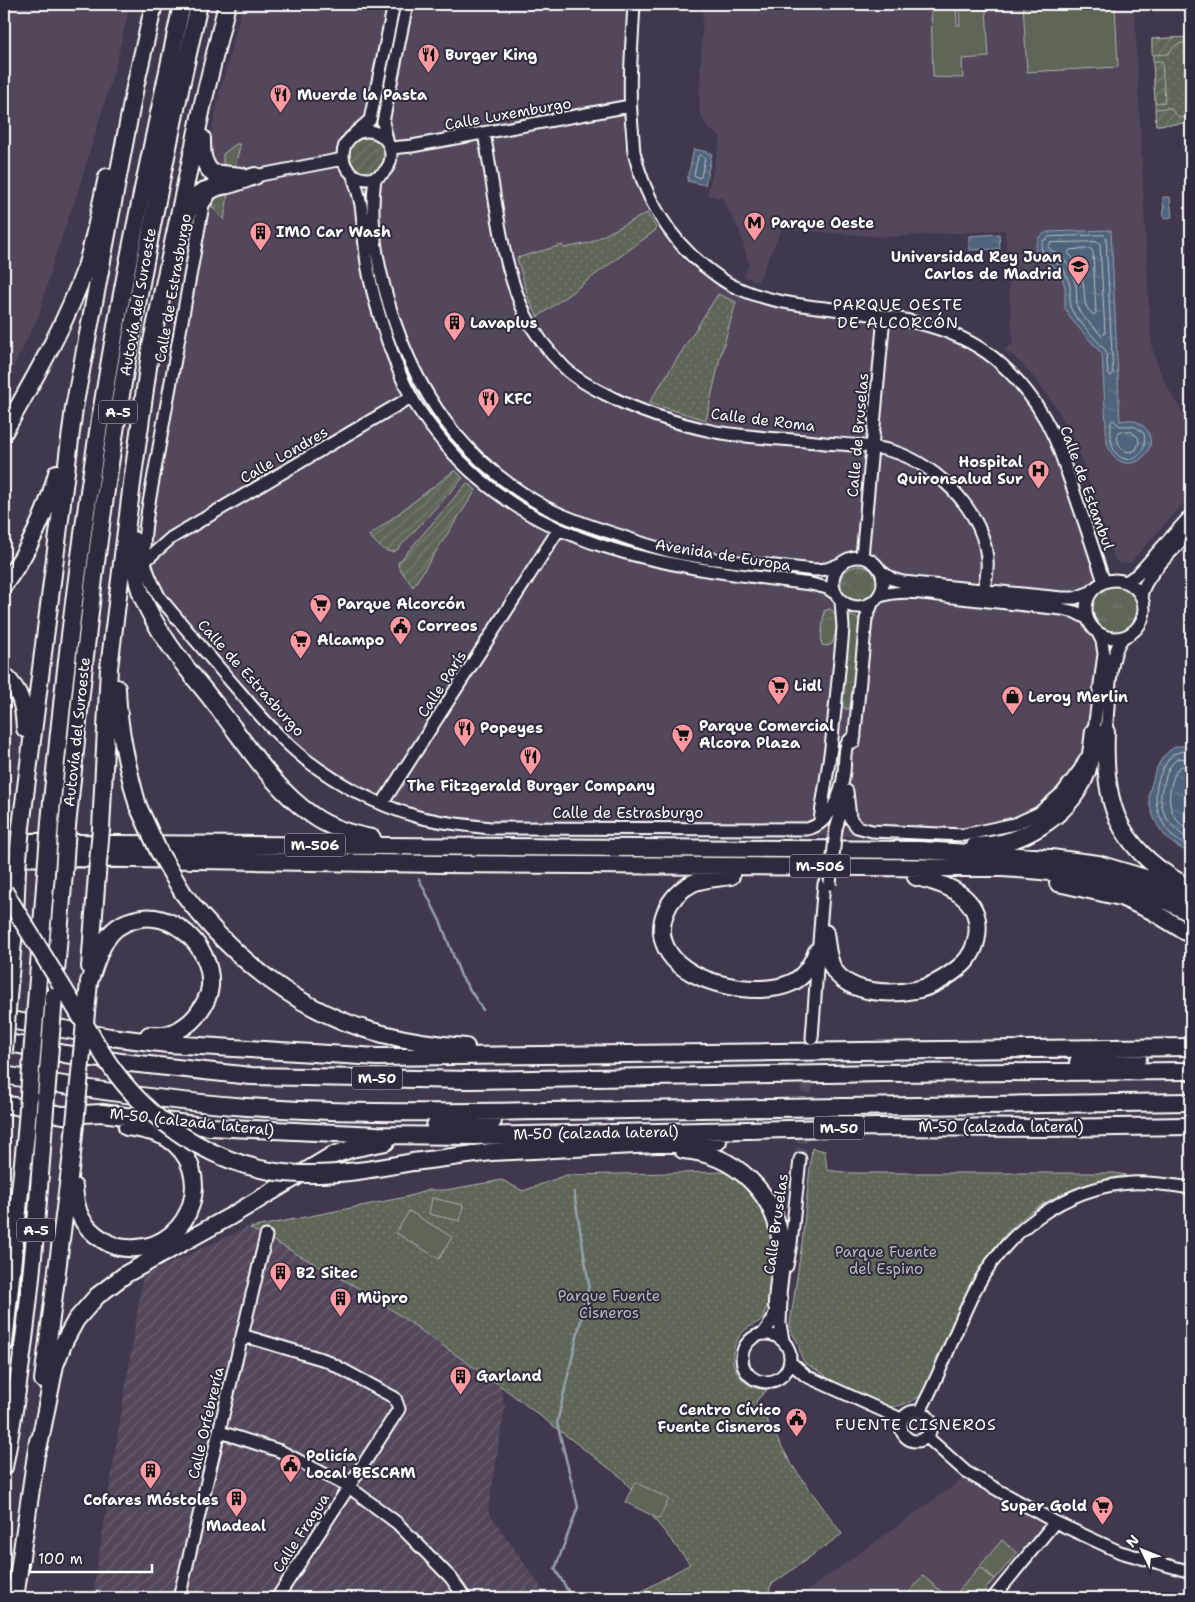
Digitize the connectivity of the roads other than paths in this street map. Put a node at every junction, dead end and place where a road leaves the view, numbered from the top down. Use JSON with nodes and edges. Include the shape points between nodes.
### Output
{"nodes":[{"id":1,"x":154,"y":4,"type":"edge"},
{"id":2,"x":182,"y":4,"type":"edge"},
{"id":3,"x":199,"y":4,"type":"edge"},
{"id":4,"x":227,"y":4,"type":"edge"},
{"id":5,"x":394,"y":4,"type":"edge"},
{"id":6,"x":407,"y":4,"type":"edge"},
{"id":7,"x":634,"y":4,"type":"edge"},
{"id":8,"x":135,"y":87,"type":"junction"},
{"id":9,"x":204,"y":103,"type":"junction"},
{"id":10,"x":630,"y":106,"type":"junction"},
{"id":11,"x":355,"y":133,"type":"junction"},
{"id":12,"x":484,"y":134,"type":"junction"},
{"id":13,"x":388,"y":144,"type":"junction"},
{"id":14,"x":342,"y":159,"type":"junction"},
{"id":15,"x":255,"y":176,"type":"junction"},
{"id":16,"x":353,"y":176,"type":"junction"},
{"id":17,"x":375,"y":178,"type":"junction"},
{"id":18,"x":230,"y":184,"type":"junction"},
{"id":19,"x":167,"y":275,"type":"junction"},
{"id":20,"x":884,"y":316,"type":"junction"},
{"id":21,"x":411,"y":397,"type":"junction"},
{"id":22,"x":74,"y":408,"type":"junction"},
{"id":23,"x":4,"y":432,"type":"edge"},
{"id":24,"x":872,"y":448,"type":"junction"},
{"id":25,"x":132,"y":482,"type":"junction"},
{"id":26,"x":1191,"y":516,"type":"edge"},
{"id":27,"x":559,"y":529,"type":"junction"},
{"id":28,"x":1191,"y":531,"type":"edge"},
{"id":29,"x":145,"y":534,"type":"junction"},
{"id":30,"x":171,"y":538,"type":"junction"},
{"id":31,"x":862,"y":557,"type":"junction"},
{"id":32,"x":145,"y":561,"type":"junction"},
{"id":33,"x":843,"y":562,"type":"junction"},
{"id":34,"x":882,"y":572,"type":"junction"},
{"id":35,"x":1104,"y":582,"type":"junction"},
{"id":36,"x":1126,"y":582,"type":"junction"},
{"id":37,"x":4,"y":585,"type":"edge"},
{"id":38,"x":983,"y":589,"type":"junction"},
{"id":39,"x":1091,"y":592,"type":"junction"},
{"id":40,"x":1142,"y":596,"type":"junction"},
{"id":41,"x":838,"y":598,"type":"junction"},
{"id":42,"x":876,"y":600,"type":"junction"},
{"id":43,"x":116,"y":613,"type":"junction"},
{"id":44,"x":1087,"y":618,"type":"junction"},
{"id":45,"x":1098,"y":633,"type":"junction"},
{"id":46,"x":1123,"y":638,"type":"junction"},
{"id":47,"x":4,"y":675,"type":"edge"},
{"id":48,"x":835,"y":706,"type":"junction"},
{"id":49,"x":857,"y":708,"type":"junction"},
{"id":50,"x":833,"y":728,"type":"junction"},
{"id":51,"x":1100,"y":732,"type":"junction"},
{"id":52,"x":855,"y":734,"type":"junction"},
{"id":53,"x":831,"y":748,"type":"junction"},
{"id":54,"x":29,"y":755,"type":"junction"},
{"id":55,"x":847,"y":791,"type":"junction"},
{"id":56,"x":382,"y":804,"type":"junction"},
{"id":57,"x":832,"y":808,"type":"junction"},
{"id":58,"x":820,"y":822,"type":"junction"},
{"id":59,"x":833,"y":829,"type":"junction"},
{"id":60,"x":4,"y":841,"type":"edge"},
{"id":61,"x":511,"y":846,"type":"junction"},
{"id":62,"x":919,"y":850,"type":"junction"},
{"id":63,"x":4,"y":857,"type":"edge"},
{"id":64,"x":442,"y":864,"type":"junction"},
{"id":65,"x":731,"y":876,"type":"junction"},
{"id":66,"x":916,"y":877,"type":"junction"},
{"id":67,"x":827,"y":884,"type":"junction"},
{"id":68,"x":1191,"y":890,"type":"edge"},
{"id":69,"x":4,"y":891,"type":"edge"},
{"id":70,"x":1116,"y":895,"type":"junction"},
{"id":71,"x":1191,"y":899,"type":"edge"},
{"id":72,"x":1191,"y":914,"type":"edge"},
{"id":73,"x":1191,"y":924,"type":"edge"},
{"id":74,"x":825,"y":933,"type":"junction"},
{"id":75,"x":1191,"y":935,"type":"edge"},
{"id":76,"x":817,"y":951,"type":"junction"},
{"id":77,"x":817,"y":976,"type":"junction"},
{"id":78,"x":4,"y":980,"type":"edge"},
{"id":79,"x":89,"y":982,"type":"junction"},
{"id":80,"x":8,"y":997,"type":"junction"},
{"id":81,"x":4,"y":1019,"type":"edge"},
{"id":82,"x":110,"y":1037,"type":"junction"},
{"id":83,"x":812,"y":1038,"type":"tunnel mouth"},
{"id":84,"x":4,"y":1042,"type":"edge"},
{"id":85,"x":1191,"y":1048,"type":"edge"},
{"id":86,"x":4,"y":1051,"type":"edge"},
{"id":87,"x":680,"y":1053,"type":"junction"},
{"id":88,"x":1191,"y":1054,"type":"edge"},
{"id":89,"x":1191,"y":1071,"type":"edge"},
{"id":90,"x":984,"y":1073,"type":"junction"},
{"id":91,"x":4,"y":1075,"type":"edge"},
{"id":92,"x":4,"y":1097,"type":"edge"},
{"id":93,"x":1191,"y":1102,"type":"edge"},
{"id":94,"x":4,"y":1104,"type":"edge"},
{"id":95,"x":594,"y":1110,"type":"junction"},
{"id":96,"x":102,"y":1113,"type":"junction"},
{"id":97,"x":63,"y":1115,"type":"junction"},
{"id":98,"x":1191,"y":1126,"type":"edge"},
{"id":99,"x":1045,"y":1128,"type":"junction"},
{"id":100,"x":334,"y":1134,"type":"junction"},
{"id":101,"x":475,"y":1136,"type":"junction"},
{"id":102,"x":491,"y":1152,"type":"junction"},
{"id":103,"x":72,"y":1154,"type":"junction"},
{"id":104,"x":800,"y":1159,"type":"tunnel mouth"},
{"id":105,"x":1191,"y":1188,"type":"edge"},
{"id":106,"x":266,"y":1236,"type":"dead end"},
{"id":107,"x":780,"y":1300,"type":"junction"},
{"id":108,"x":763,"y":1334,"type":"junction"},
{"id":109,"x":783,"y":1340,"type":"junction"},
{"id":110,"x":240,"y":1342,"type":"junction"},
{"id":111,"x":4,"y":1344,"type":"edge"},
{"id":112,"x":790,"y":1362,"type":"junction"},
{"id":113,"x":806,"y":1376,"type":"junction"},
{"id":114,"x":782,"y":1377,"type":"junction"},
{"id":115,"x":920,"y":1411,"type":"junction"},
{"id":116,"x":902,"y":1419,"type":"junction"},
{"id":117,"x":220,"y":1432,"type":"junction"},
{"id":118,"x":927,"y":1437,"type":"junction"},
{"id":119,"x":36,"y":1452,"type":"junction"},
{"id":120,"x":4,"y":1467,"type":"edge"},
{"id":121,"x":349,"y":1487,"type":"junction"},
{"id":122,"x":1056,"y":1522,"type":"junction"},
{"id":123,"x":1191,"y":1572,"type":"edge"},
{"id":124,"x":15,"y":1598,"type":"edge"},
{"id":125,"x":178,"y":1598,"type":"edge"},
{"id":126,"x":277,"y":1598,"type":"edge"},
{"id":127,"x":465,"y":1598,"type":"edge"},
{"id":128,"x":993,"y":1598,"type":"edge"}],
"edges":[{"from":1,"to":8,"type":"highway"},
{"from":2,"to":111,"type":"highway","name":"Autovía del Suroeste","number":"A-5","bridge":true,"via":[[130,254],[96,446],[69,648],[50,822],[26,1134]]},
{"from":3,"to":120,"type":"highway","name":"Autovía del Suroeste","number":"A-5","bridge":true,"via":[[150,230],[97,555],[67,826],[27,1324]]},
{"from":4,"to":9,"type":"highway"},
{"from":5,"to":11,"type":"street","via":[[370,120]]},
{"from":6,"to":13,"type":"street","via":[[383,122]]},
{"from":7,"to":10,"type":"street","name":"Calle de Estambul"},
{"from":8,"to":22,"type":"highway"},
{"from":8,"to":23,"type":"highway","via":[[114,148],[86,266],[41,367]]},
{"from":9,"to":15,"type":"highway","via":[[202,156],[205,166],[212,173]]},
{"from":9,"to":19,"type":"highway"},
{"from":10,"to":12,"type":"street","name":"Calle Luxemburgo"},
{"from":10,"to":20,"type":"street","name":"Calle de Estambul","via":[[634,152],[649,196],[667,227],[694,258],[728,284],[778,302]]},
{"from":11,"to":13,"type":"street","via":[[376,132]]},
{"from":11,"to":14,"type":"street","via":[[345,144]]},
{"from":12,"to":13,"type":"street","name":"Calle Luxemburgo","via":[[412,146]]},
{"from":12,"to":24,"type":"street","name":"Calle de Roma","via":[[501,234],[517,296],[527,318],[564,368],[631,408],[688,425],[716,432]]},
{"from":13,"to":17,"type":"street","via":[[390,163]]},
{"from":14,"to":15,"type":"street"},
{"from":14,"to":16,"type":"street"},
{"from":15,"to":18,"type":"highway"},
{"from":16,"to":17,"type":"street"},
{"from":16,"to":21,"type":"street","name":"Avenida de Europa","via":[[372,287],[391,352]]},
{"from":17,"to":33,"type":"street","name":"Avenida de Europa","via":[[372,202],[380,269],[402,342],[442,419],[483,463],[548,508],[648,545],[697,556],[814,570]]},
{"from":18,"to":19,"type":"highway","via":[[209,188],[192,202],[180,245]]},
{"from":18,"to":29,"type":"street","name":"Calle de Estrasburgo","via":[[211,193],[203,205]]},
{"from":19,"to":25,"type":"highway","via":[[151,346]]},
{"from":20,"to":24,"type":"street","name":"Calle de Bruselas"},
{"from":20,"to":35,"type":"street","name":"Calle de Estambul","via":[[924,324],[957,336],[1002,364],[1028,393],[1054,436]]},
{"from":21,"to":27,"type":"street","name":"Avenida de Europa","via":[[431,427],[473,474],[520,509]]},
{"from":21,"to":30,"type":"street","name":"Calle Londres"},
{"from":22,"to":37,"type":"highway","via":[[51,497],[32,542]]},
{"from":22,"to":54,"type":"highway"},
{"from":24,"to":31,"type":"street","name":"Calle de Bruselas"},
{"from":24,"to":38,"type":"street","name":"Calle de Roma","via":[[898,453],[930,470],[949,486],[975,519],[986,546]]},
{"from":25,"to":43,"type":"highway"},
{"from":25,"to":61,"type":"highway","via":[[136,579],[150,614],[282,790],[313,816],[353,835]]},
{"from":26,"to":36,"type":"street","via":[[1138,574]]},
{"from":27,"to":41,"type":"street","name":"Avenida de Europa","via":[[611,549],[654,560],[700,570],[811,584],[826,588]]},
{"from":27,"to":56,"type":"street","name":"Calle París"},
{"from":28,"to":40,"type":"street","via":[[1145,583]]},
{"from":29,"to":30,"type":"street","via":[[160,541]]},
{"from":29,"to":32,"type":"street","name":"Calle de Estrasburgo"},
{"from":30,"to":32,"type":"street","name":"Calle Londres"},
{"from":31,"to":33,"type":"street"},
{"from":31,"to":34,"type":"street","via":[[877,565]]},
{"from":32,"to":56,"type":"street","name":"Calle de Estrasburgo","via":[[160,598],[282,738],[329,776]]},
{"from":33,"to":41,"type":"street","via":[[834,577],[833,586]]},
{"from":34,"to":38,"type":"street","via":[[903,582]]},
{"from":34,"to":42,"type":"street","via":[[883,588]]},
{"from":35,"to":36,"type":"street"},
{"from":35,"to":39,"type":"street"},
{"from":36,"to":40,"type":"street"},
{"from":38,"to":39,"type":"street","via":[[1062,598],[1075,598]]},
{"from":39,"to":44,"type":"street","via":[[1086,604]]},
{"from":40,"to":46,"type":"street","via":[[1142,621]]},
{"from":41,"to":42,"type":"street","via":[[860,608]]},
{"from":41,"to":48,"type":"street","via":[[843,627]]},
{"from":42,"to":44,"type":"street","via":[[901,592],[1062,609]]},
{"from":42,"to":49,"type":"street","via":[[866,619]]},
{"from":43,"to":79,"type":"highway","bridge":true,"via":[[109,668]]},
{"from":43,"to":87,"type":"highway","bridge":true,"via":[[121,734],[138,806],[159,852],[204,921],[261,974],[295,998],[336,1018],[381,1034],[423,1043],[474,1048],[637,1048]]},
{"from":44,"to":45,"type":"street"},
{"from":45,"to":46,"type":"street","via":[[1114,639]]},
{"from":45,"to":51,"type":"street","via":[[1104,654]]},
{"from":46,"to":51,"type":"street","via":[[1114,656]]},
{"from":47,"to":54,"type":"highway","via":[[13,684],[24,709]]},
{"from":48,"to":49,"type":"street","via":[[846,714]]},
{"from":48,"to":50,"type":"street"},
{"from":49,"to":52,"type":"street"},
{"from":50,"to":52,"type":"street","via":[[850,724]]},
{"from":50,"to":53,"type":"street"},
{"from":51,"to":55,"type":"street","via":[[1062,794],[1039,813],[1015,824],[963,836],[872,831],[857,828],[852,822]]},
{"from":51,"to":62,"type":"highway","via":[[1084,778],[1068,803],[1044,825],[1008,841],[984,846],[941,846]]},
{"from":51,"to":68,"type":"highway","via":[[1109,792],[1118,821],[1135,848],[1158,870]]},
{"from":52,"to":55,"type":"street"},
{"from":52,"to":57,"type":"street","via":[[847,745],[843,780]]},
{"from":53,"to":57,"type":"street"},
{"from":53,"to":58,"type":"street"},
{"from":54,"to":80,"type":"highway","bridge":true},
{"from":55,"to":59,"type":"street"},
{"from":56,"to":58,"type":"street","name":"Calle de Estrasburgo","via":[[443,822],[490,828],[787,829],[810,828]]},
{"from":57,"to":58,"type":"street"},
{"from":57,"to":59,"type":"street"},
{"from":59,"to":67,"type":"street"},
{"from":60,"to":61,"type":"highway","number":"M-506"},
{"from":61,"to":62,"type":"highway","number":"M-506"},
{"from":62,"to":71,"type":"highway","number":"M-506","via":[[1098,864],[1152,880]]},
{"from":63,"to":64,"type":"highway","number":"M-506"},
{"from":64,"to":65,"type":"highway"},
{"from":64,"to":72,"type":"highway","number":"M-506","via":[[927,867],[1050,871],[1107,880],[1146,892]]},
{"from":65,"to":66,"type":"highway"},
{"from":65,"to":76,"type":"highway","via":[[695,882],[678,892],[666,907],[663,937],[669,953],[683,967],[730,988],[774,989],[792,983],[806,972]]},
{"from":66,"to":70,"type":"highway","via":[[1056,883]]},
{"from":66,"to":74,"type":"highway","via":[[940,882],[959,892],[973,908],[979,924],[976,946],[963,964],[942,980],[916,990],[885,993],[858,988],[834,970]]},
{"from":67,"to":74,"type":"street"},
{"from":67,"to":76,"type":"street"},
{"from":69,"to":102,"type":"highway","bridge":true,"via":[[114,1070],[145,1106],[198,1146],[228,1160],[299,1174],[352,1173]]},
{"from":70,"to":73,"type":"highway","via":[[1155,906]]},
{"from":70,"to":75,"type":"highway","via":[[1152,911]]},
{"from":74,"to":77,"type":"street"},
{"from":76,"to":77,"type":"street"},
{"from":77,"to":83,"type":"street"},
{"from":78,"to":80,"type":"highway"},
{"from":79,"to":82,"type":"highway","via":[[105,940],[120,925],[140,918],[155,917],[179,927],[193,940],[206,962],[210,985],[206,1003],[191,1022],[169,1034]]},
{"from":79,"to":103,"type":"highway","bridge":true},
{"from":80,"to":86,"type":"highway","bridge":true},
{"from":81,"to":82,"type":"highway"},
{"from":82,"to":87,"type":"highway","via":[[178,1045],[377,1056]]},
{"from":84,"to":90,"type":"highway","number":"M-50","via":[[121,1062],[251,1076],[470,1080]]},
{"from":85,"to":87,"type":"highway"},
{"from":88,"to":90,"type":"highway"},
{"from":89,"to":90,"type":"highway","number":"M-50"},
{"from":91,"to":95,"type":"highway","number":"M-50","via":[[102,1092],[248,1107],[380,1112]]},
{"from":92,"to":96,"type":"highway"},
{"from":93,"to":95,"type":"highway","number":"M-50"},
{"from":94,"to":97,"type":"highway","name":"M-50 (calzada lateral)","number":"M-50"},
{"from":95,"to":100,"type":"highway","number":"M-50","via":[[548,1118]]},
{"from":96,"to":97,"type":"highway","name":"M-50 (calzada lateral)","number":"M-50"},
{"from":96,"to":100,"type":"highway","name":"M-50 (calzada lateral)","number":"M-50","via":[[210,1127]]},
{"from":97,"to":103,"type":"highway","via":[[154,1132],[182,1151],[192,1169],[195,1189],[180,1227],[164,1240],[144,1248],[126,1248],[96,1236],[82,1221],[75,1203]]},
{"from":98,"to":99,"type":"highway","name":"M-50 (calzada lateral)","number":"M-50"},
{"from":99,"to":101,"type":"highway","name":"M-50 (calzada lateral)","number":"M-50","via":[[886,1127]]},
{"from":99,"to":102,"type":"highway"},
{"from":100,"to":101,"type":"highway","name":"M-50 (calzada lateral)","number":"M-50"},
{"from":101,"to":119,"type":"highway","via":[[372,1144],[331,1156],[126,1274],[97,1296],[76,1320],[64,1342],[55,1365]]},
{"from":102,"to":107,"type":"highway","via":[[519,1154],[668,1148],[695,1151],[732,1165],[760,1189],[772,1209],[781,1246],[777,1290]]},
{"from":103,"to":119,"type":"highway"},
{"from":104,"to":107,"type":"street","name":"Calle Bruselas","via":[[791,1244]]},
{"from":105,"to":115,"type":"street","via":[[1153,1183],[1104,1187],[1069,1199],[1038,1216],[1007,1242],[994,1258],[975,1290]]},
{"from":106,"to":110,"type":"street","name":"Calle Orfebrería"},
{"from":107,"to":108,"type":"street","name":"Calle Bruselas"},
{"from":107,"to":109,"type":"street","name":"Calle Bruselas"},
{"from":108,"to":109,"type":"street"},
{"from":108,"to":114,"type":"street","via":[[747,1343],[742,1355],[744,1368],[752,1378],[763,1382]]},
{"from":109,"to":112,"type":"street","via":[[789,1350]]},
{"from":110,"to":117,"type":"street","name":"Calle Orfebrería"},
{"from":110,"to":121,"type":"street","name":"Calle Fragua","via":[[248,1337],[325,1360],[395,1398],[399,1409]]},
{"from":112,"to":113,"type":"street"},
{"from":112,"to":114,"type":"street"},
{"from":113,"to":114,"type":"street"},
{"from":113,"to":116,"type":"street"},
{"from":115,"to":116,"type":"street","via":[[908,1412]]},
{"from":115,"to":118,"type":"street","via":[[931,1422]]},
{"from":116,"to":118,"type":"street","via":[[901,1432],[908,1440],[918,1441]]},
{"from":117,"to":121,"type":"street","via":[[280,1451]]},
{"from":117,"to":125,"type":"street","name":"Calle Orfebrería"},
{"from":118,"to":122,"type":"street","via":[[966,1472]]},
{"from":119,"to":124,"type":"highway"},
{"from":121,"to":126,"type":"street","name":"Calle Fragua"},
{"from":121,"to":127,"type":"street","via":[[397,1523],[451,1578]]},
{"from":122,"to":123,"type":"street","via":[[1120,1552]]},
{"from":122,"to":128,"type":"street"}]}
